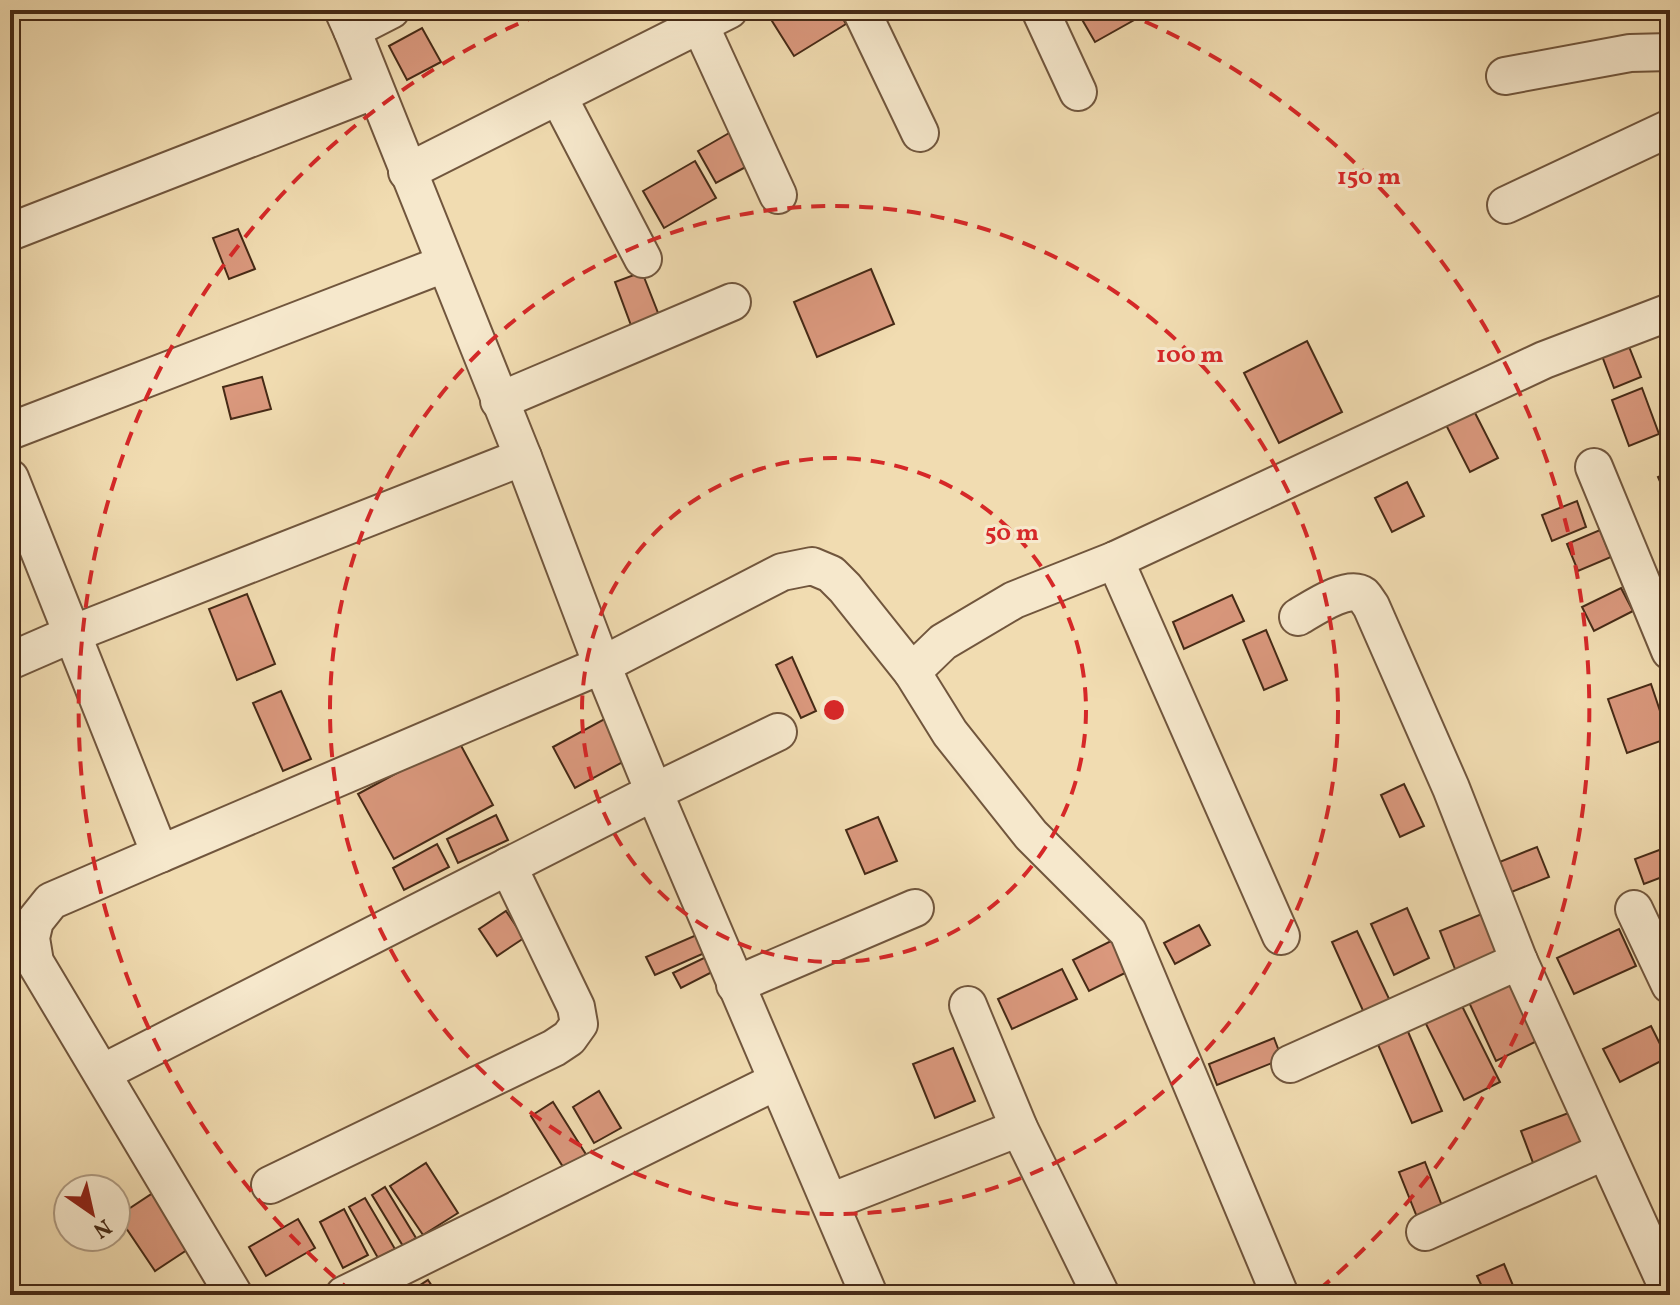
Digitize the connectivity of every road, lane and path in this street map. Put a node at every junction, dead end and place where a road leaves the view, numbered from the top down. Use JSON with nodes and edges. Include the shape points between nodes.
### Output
{"nodes":[{"id":1,"x":391,"y":10,"type":"edge"},
{"id":2,"x":861,"y":10,"type":"edge"},
{"id":3,"x":1040,"y":10,"type":"edge"},
{"id":4,"x":715,"y":17,"type":"edge"},
{"id":5,"x":347,"y":20,"type":"edge"},
{"id":6,"x":1670,"y":52,"type":"edge"},
{"id":7,"x":1505,"y":76,"type":"dead end"},
{"id":8,"x":375,"y":90,"type":"junction"},
{"id":9,"x":1078,"y":92,"type":"dead end"},
{"id":10,"x":558,"y":96,"type":"junction"},
{"id":11,"x":1670,"y":128,"type":"edge"},
{"id":12,"x":920,"y":133,"type":"dead end"},
{"id":13,"x":407,"y":172,"type":"junction"},
{"id":14,"x":778,"y":195,"type":"dead end"},
{"id":15,"x":1506,"y":205,"type":"dead end"},
{"id":16,"x":10,"y":232,"type":"edge"},
{"id":17,"x":643,"y":259,"type":"dead end"},
{"id":18,"x":444,"y":264,"type":"junction"},
{"id":19,"x":732,"y":302,"type":"dead end"},
{"id":20,"x":1670,"y":312,"type":"edge"},
{"id":21,"x":499,"y":401,"type":"junction"},
{"id":22,"x":10,"y":431,"type":"edge"},
{"id":23,"x":523,"y":457,"type":"junction"},
{"id":24,"x":1594,"y":467,"type":"dead end"},
{"id":25,"x":10,"y":478,"type":"edge"},
{"id":26,"x":1115,"y":560,"type":"junction"},
{"id":27,"x":1298,"y":617,"type":"dead end"},
{"id":28,"x":72,"y":634,"type":"junction"},
{"id":29,"x":1670,"y":651,"type":"edge"},
{"id":30,"x":10,"y":661,"type":"edge"},
{"id":31,"x":602,"y":665,"type":"junction"},
{"id":32,"x":912,"y":672,"type":"junction"},
{"id":33,"x":778,"y":732,"type":"dead end"},
{"id":34,"x":654,"y":792,"type":"junction"},
{"id":35,"x":160,"y":854,"type":"junction"},
{"id":36,"x":508,"y":866,"type":"junction"},
{"id":37,"x":915,"y":908,"type":"dead end"},
{"id":38,"x":1634,"y":909,"type":"dead end"},
{"id":39,"x":23,"y":927,"type":"edge"},
{"id":40,"x":1281,"y":936,"type":"dead end"},
{"id":41,"x":1519,"y":961,"type":"junction"},
{"id":42,"x":735,"y":985,"type":"junction"},
{"id":43,"x":1670,"y":985,"type":"edge"},
{"id":44,"x":968,"y":1005,"type":"dead end"},
{"id":45,"x":1290,"y":1064,"type":"dead end"},
{"id":46,"x":102,"y":1073,"type":"junction"},
{"id":47,"x":777,"y":1081,"type":"junction"},
{"id":48,"x":1019,"y":1128,"type":"junction"},
{"id":49,"x":1605,"y":1151,"type":"junction"},
{"id":50,"x":270,"y":1185,"type":"dead end"},
{"id":51,"x":830,"y":1202,"type":"junction"},
{"id":52,"x":1425,"y":1232,"type":"dead end"},
{"id":53,"x":1670,"y":1293,"type":"edge"},
{"id":54,"x":234,"y":1295,"type":"edge"},
{"id":55,"x":344,"y":1295,"type":"edge"},
{"id":56,"x":869,"y":1295,"type":"edge"},
{"id":57,"x":1101,"y":1295,"type":"edge"},
{"id":58,"x":1280,"y":1295,"type":"edge"}],
"edges":[{"from":1,"to":5,"type":"street"},
{"from":2,"to":12,"type":"street"},
{"from":3,"to":9,"type":"street"},
{"from":4,"to":10,"type":"street"},
{"from":4,"to":14,"type":"street"},
{"from":5,"to":8,"type":"street"},
{"from":6,"to":7,"type":"street","via":[[1630,53]]},
{"from":8,"to":13,"type":"street"},
{"from":8,"to":16,"type":"street"},
{"from":10,"to":13,"type":"street"},
{"from":10,"to":17,"type":"street"},
{"from":11,"to":15,"type":"street"},
{"from":13,"to":18,"type":"street"},
{"from":18,"to":21,"type":"street"},
{"from":18,"to":22,"type":"street"},
{"from":19,"to":21,"type":"street"},
{"from":20,"to":26,"type":"street","via":[[1544,360]]},
{"from":21,"to":23,"type":"street"},
{"from":23,"to":28,"type":"street"},
{"from":23,"to":31,"type":"street"},
{"from":24,"to":29,"type":"street"},
{"from":25,"to":28,"type":"street"},
{"from":26,"to":32,"type":"street","via":[[1014,600],[943,642]]},
{"from":26,"to":40,"type":"street"},
{"from":27,"to":41,"type":"street","via":[[1340,594],[1363,595],[1371,606]]},
{"from":28,"to":30,"type":"street"},
{"from":28,"to":35,"type":"street"},
{"from":31,"to":32,"type":"street","via":[[782,572],[812,566],[845,588]]},
{"from":31,"to":34,"type":"street"},
{"from":31,"to":35,"type":"street"},
{"from":32,"to":58,"type":"street","via":[[950,733],[1031,835],[1128,932]]},
{"from":33,"to":34,"type":"street"},
{"from":34,"to":36,"type":"street"},
{"from":34,"to":42,"type":"street"},
{"from":35,"to":39,"type":"street","via":[[51,901]]},
{"from":36,"to":46,"type":"street"},
{"from":36,"to":50,"type":"street","via":[[576,1007],[579,1024],[569,1038]]},
{"from":37,"to":42,"type":"street"},
{"from":38,"to":43,"type":"street"},
{"from":39,"to":46,"type":"street","via":[[35,962]]},
{"from":41,"to":45,"type":"street"},
{"from":41,"to":49,"type":"street"},
{"from":42,"to":47,"type":"street"},
{"from":44,"to":48,"type":"street"},
{"from":46,"to":54,"type":"street"},
{"from":47,"to":51,"type":"street"},
{"from":47,"to":55,"type":"street"},
{"from":48,"to":51,"type":"street"},
{"from":48,"to":57,"type":"street"},
{"from":49,"to":52,"type":"street"},
{"from":49,"to":53,"type":"street"},
{"from":51,"to":56,"type":"street"}]}
